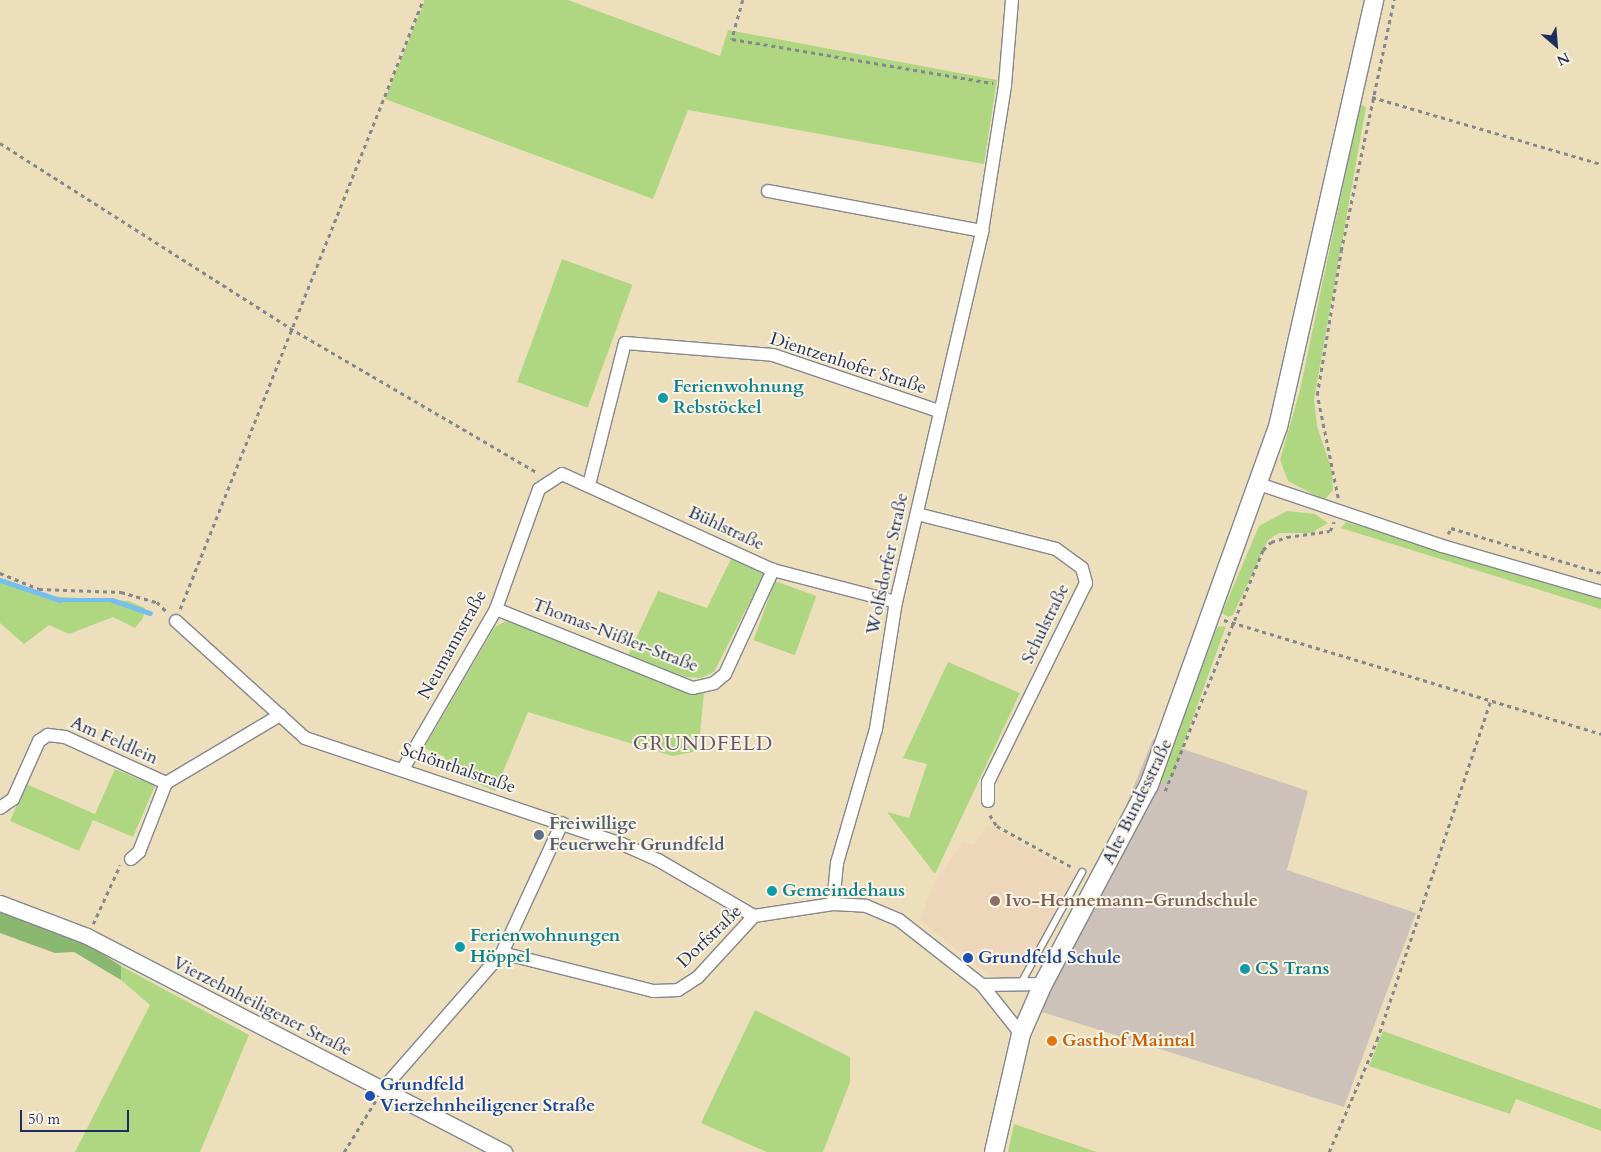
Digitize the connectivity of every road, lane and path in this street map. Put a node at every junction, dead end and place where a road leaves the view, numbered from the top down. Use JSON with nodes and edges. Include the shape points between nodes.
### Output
{"nodes":[{"id":1,"x":423,"y":0,"type":"edge"},
{"id":2,"x":743,"y":0,"type":"edge"},
{"id":3,"x":1012,"y":0,"type":"edge"},
{"id":4,"x":1374,"y":0,"type":"edge"},
{"id":5,"x":1394,"y":0,"type":"edge"},
{"id":6,"x":1005,"y":85,"type":"junction"},
{"id":7,"x":1372,"y":97,"type":"junction"},
{"id":8,"x":0,"y":143,"type":"edge"},
{"id":9,"x":1601,"y":164,"type":"edge"},
{"id":10,"x":768,"y":191,"type":"dead end"},
{"id":11,"x":982,"y":231,"type":"junction"},
{"id":12,"x":290,"y":328,"type":"junction"},
{"id":13,"x":938,"y":411,"type":"junction"},
{"id":14,"x":549,"y":480,"type":"junction"},
{"id":15,"x":1259,"y":484,"type":"junction"},
{"id":16,"x":589,"y":485,"type":"junction"},
{"id":17,"x":1339,"y":513,"type":"junction"},
{"id":18,"x":917,"y":514,"type":"junction"},
{"id":19,"x":1442,"y":546,"type":"junction"},
{"id":20,"x":773,"y":570,"type":"junction"},
{"id":21,"x":0,"y":573,"type":"edge"},
{"id":22,"x":1601,"y":573,"type":"edge"},
{"id":23,"x":1601,"y":592,"type":"edge"},
{"id":24,"x":896,"y":602,"type":"junction"},
{"id":25,"x":496,"y":609,"type":"junction"},
{"id":26,"x":176,"y":621,"type":"junction"},
{"id":27,"x":1236,"y":623,"type":"junction"},
{"id":28,"x":1491,"y":700,"type":"junction"},
{"id":29,"x":280,"y":715,"type":"junction"},
{"id":30,"x":1601,"y":734,"type":"edge"},
{"id":31,"x":403,"y":769,"type":"junction"},
{"id":32,"x":166,"y":783,"type":"junction"},
{"id":33,"x":1160,"y":799,"type":"dead end"},
{"id":34,"x":988,"y":801,"type":"joint"},
{"id":35,"x":0,"y":808,"type":"edge"},
{"id":36,"x":562,"y":823,"type":"junction"},
{"id":37,"x":131,"y":858,"type":"joint"},
{"id":38,"x":1082,"y":872,"type":"joint"},
{"id":39,"x":0,"y":903,"type":"edge"},
{"id":40,"x":833,"y":904,"type":"junction"},
{"id":41,"x":754,"y":916,"type":"junction"},
{"id":42,"x":87,"y":936,"type":"junction"},
{"id":43,"x":502,"y":953,"type":"junction"},
{"id":44,"x":1043,"y":984,"type":"junction"},
{"id":45,"x":982,"y":985,"type":"junction"},
{"id":46,"x":1020,"y":986,"type":"junction"},
{"id":47,"x":1021,"y":1034,"type":"junction"},
{"id":48,"x":382,"y":1090,"type":"junction"},
{"id":49,"x":344,"y":1152,"type":"edge"},
{"id":50,"x":504,"y":1152,"type":"edge"},
{"id":51,"x":994,"y":1152,"type":"edge"},
{"id":52,"x":1330,"y":1152,"type":"edge"}],
"edges":[{"from":1,"to":12,"type":"path"},
{"from":2,"to":6,"type":"path","via":[[732,39]]},
{"from":3,"to":6,"type":"street","name":"Wolfsdorfer Straße"},
{"from":4,"to":15,"type":"main road","name":"Alte Bundesstraße","via":[[1296,360]]},
{"from":5,"to":7,"type":"path"},
{"from":6,"to":11,"type":"street","name":"Wolfsdorfer Straße"},
{"from":7,"to":9,"type":"path"},
{"from":7,"to":17,"type":"path","via":[[1317,395],[1320,423],[1334,461]]},
{"from":8,"to":12,"type":"path"},
{"from":10,"to":11,"type":"street"},
{"from":11,"to":13,"type":"street","name":"Wolfsdorfer Straße"},
{"from":12,"to":14,"type":"path"},
{"from":12,"to":26,"type":"path"},
{"from":13,"to":16,"type":"street","name":"Dientzenhofer Straße","via":[[773,355],[625,343]]},
{"from":13,"to":18,"type":"street","name":"Wolfsdorfer Straße"},
{"from":14,"to":16,"type":"street","name":"Bühlstraße","via":[[562,474]]},
{"from":14,"to":25,"type":"street","name":"Neumannstraße","via":[[539,489]]},
{"from":15,"to":17,"type":"street"},
{"from":15,"to":44,"type":"main road","name":"Alte Bundesstraße","via":[[1173,729],[1138,811]]},
{"from":16,"to":20,"type":"street","name":"Bühlstraße"},
{"from":17,"to":19,"type":"street"},
{"from":17,"to":27,"type":"path","via":[[1330,531],[1271,542],[1263,550]]},
{"from":18,"to":24,"type":"street","name":"Wolfsdorfer Straße"},
{"from":18,"to":34,"type":"street","name":"Schulstraße","via":[[1056,549],[1072,557],[1086,583],[988,782]]},
{"from":19,"to":22,"type":"path","via":[[1451,528]]},
{"from":19,"to":23,"type":"street"},
{"from":20,"to":24,"type":"street","name":"Bühlstraße"},
{"from":20,"to":25,"type":"street","name":"Thomas-Nißler-Straße","via":[[725,674],[714,683],[693,688]]},
{"from":21,"to":26,"type":"path","via":[[38,589],[121,592],[157,602]]},
{"from":24,"to":40,"type":"street","name":"Wolfsdorfer Straße","via":[[876,729],[848,815]]},
{"from":25,"to":31,"type":"street","name":"Neumannstraße"},
{"from":26,"to":29,"type":"street","name":"Schönthalstraße"},
{"from":27,"to":28,"type":"path"},
{"from":27,"to":33,"type":"path","via":[[1174,777]]},
{"from":28,"to":30,"type":"path"},
{"from":28,"to":52,"type":"path","via":[[1376,1040]]},
{"from":29,"to":31,"type":"street","name":"Schönthalstraße","via":[[305,738]]},
{"from":29,"to":32,"type":"street","name":"Am Feldlein"},
{"from":31,"to":36,"type":"street","name":"Schönthalstraße"},
{"from":32,"to":35,"type":"street","name":"Am Feldlein","via":[[65,736],[48,735],[39,741],[13,799]]},
{"from":32,"to":37,"type":"street","name":"Am Feldlein","via":[[139,852]]},
{"from":34,"to":38,"type":"path","via":[[997,826]]},
{"from":36,"to":41,"type":"street","name":"Schönthalstraße","via":[[658,860]]},
{"from":36,"to":43,"type":"street"},
{"from":37,"to":42,"type":"path","via":[[117,868]]},
{"from":38,"to":46,"type":"lane"},
{"from":39,"to":42,"type":"street","name":"Vierzehnheiligener Straße"},
{"from":40,"to":41,"type":"street","name":"Dorfstraße"},
{"from":40,"to":45,"type":"street","name":"Dorfstraße","via":[[866,906],[899,920]]},
{"from":41,"to":43,"type":"street","name":"Dorfstraße","via":[[698,977],[678,990],[653,991]]},
{"from":42,"to":48,"type":"street","name":"Vierzehnheiligener Straße"},
{"from":43,"to":48,"type":"street"},
{"from":44,"to":46,"type":"street"},
{"from":44,"to":47,"type":"main road","name":"Alte Bundesstraße"},
{"from":45,"to":46,"type":"street"},
{"from":45,"to":47,"type":"street","name":"Dorfstraße"},
{"from":47,"to":51,"type":"main road","name":"Alte Bundesstraße"},
{"from":48,"to":49,"type":"path"},
{"from":48,"to":50,"type":"street","name":"Vierzehnheiligener Straße"}]}
